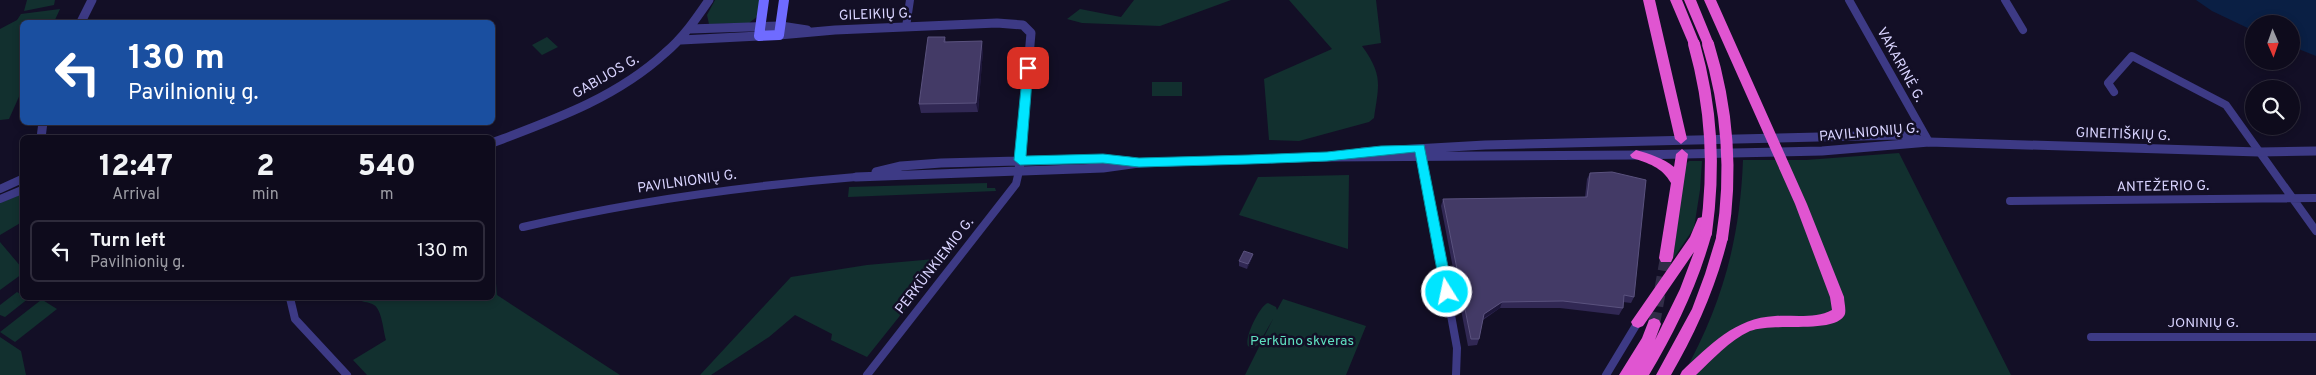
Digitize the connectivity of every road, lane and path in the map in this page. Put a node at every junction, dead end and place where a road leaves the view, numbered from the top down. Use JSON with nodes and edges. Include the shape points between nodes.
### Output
{"nodes":[{"id":1,"x":92,"y":0,"type":"edge"},
{"id":2,"x":709,"y":0,"type":"edge"},
{"id":3,"x":764,"y":0,"type":"edge"},
{"id":4,"x":784,"y":0,"type":"edge"},
{"id":5,"x":910,"y":0,"type":"edge"},
{"id":6,"x":1649,"y":0,"type":"edge"},
{"id":7,"x":1676,"y":0,"type":"edge"},
{"id":8,"x":1690,"y":0,"type":"edge"},
{"id":9,"x":1710,"y":0,"type":"edge"},
{"id":10,"x":1849,"y":0,"type":"edge"},
{"id":11,"x":2006,"y":0,"type":"edge"},
{"id":12,"x":82,"y":20,"type":"edge"},
{"id":13,"x":906,"y":27,"type":"junction"},
{"id":14,"x":690,"y":29,"type":"junction"},
{"id":15,"x":2023,"y":30,"type":"dead end"},
{"id":16,"x":780,"y":31,"type":"junction"},
{"id":17,"x":818,"y":31,"type":"joint"},
{"id":18,"x":760,"y":32,"type":"junction"},
{"id":19,"x":681,"y":40,"type":"junction"},
{"id":20,"x":2114,"y":92,"type":"dead end"},
{"id":21,"x":1772,"y":137,"type":"junction"},
{"id":22,"x":1687,"y":139,"type":"junction"},
{"id":23,"x":495,"y":142,"type":"edge"},
{"id":24,"x":1929,"y":142,"type":"junction"},
{"id":25,"x":1421,"y":152,"type":"junction"},
{"id":26,"x":1778,"y":152,"type":"junction"},
{"id":27,"x":2259,"y":152,"type":"junction"},
{"id":28,"x":2316,"y":152,"type":"edge"},
{"id":29,"x":1682,"y":154,"type":"junction"},
{"id":30,"x":1636,"y":155,"type":"junction"},
{"id":31,"x":1020,"y":160,"type":"junction"},
{"id":32,"x":1139,"y":162,"type":"junction"},
{"id":33,"x":1019,"y":171,"type":"junction"},
{"id":34,"x":856,"y":177,"type":"junction"},
{"id":35,"x":20,"y":180,"type":"edge"},
{"id":36,"x":1677,"y":182,"type":"junction"},
{"id":37,"x":0,"y":189,"type":"edge"},
{"id":38,"x":20,"y":191,"type":"edge"},
{"id":39,"x":2292,"y":198,"type":"junction"},
{"id":40,"x":2316,"y":198,"type":"edge"},
{"id":41,"x":0,"y":199,"type":"edge"},
{"id":42,"x":2010,"y":201,"type":"dead end"},
{"id":43,"x":523,"y":227,"type":"dead end"},
{"id":44,"x":2316,"y":231,"type":"edge"},
{"id":45,"x":1703,"y":232,"type":"junction"},
{"id":46,"x":1666,"y":258,"type":"tunnel mouth"},
{"id":47,"x":290,"y":300,"type":"edge"},
{"id":48,"x":1638,"y":322,"type":"joint"},
{"id":49,"x":1654,"y":324,"type":"tunnel mouth"},
{"id":50,"x":2091,"y":337,"type":"dead end"},
{"id":51,"x":2316,"y":337,"type":"edge"},
{"id":52,"x":347,"y":375,"type":"edge"},
{"id":53,"x":867,"y":375,"type":"edge"},
{"id":54,"x":1456,"y":375,"type":"edge"},
{"id":55,"x":1606,"y":375,"type":"edge"},
{"id":56,"x":1626,"y":375,"type":"edge"},
{"id":57,"x":1641,"y":375,"type":"edge"},
{"id":58,"x":1664,"y":375,"type":"edge"},
{"id":59,"x":1687,"y":375,"type":"edge"}],
"edges":[{"from":1,"to":12,"type":"street"},
{"from":2,"to":14,"type":"street","name":"GABIJOS G."},
{"from":3,"to":18,"type":"main road"},
{"from":4,"to":16,"type":"main road"},
{"from":5,"to":13,"type":"street"},
{"from":6,"to":22,"type":"highway"},
{"from":7,"to":45,"type":"highway","bridge":true,"via":[[1704,78],[1712,128],[1710,206]]},
{"from":8,"to":58,"type":"highway","bridge":true,"via":[[1708,44],[1724,101],[1729,142],[1728,201],[1711,280]]},
{"from":9,"to":21,"type":"highway"},
{"from":10,"to":24,"type":"street","name":"VAKARINĖ G."},
{"from":11,"to":15,"type":"street"},
{"from":13,"to":17,"type":"street","name":"GILEIKIŲ G."},
{"from":13,"to":31,"type":"street","name":"GILEIKIŲ G.","via":[[1017,23],[1028,28],[1031,33]]},
{"from":14,"to":18,"type":"street","name":"GILEIKIŲ G."},
{"from":14,"to":19,"type":"street","name":"GABIJOS G."},
{"from":16,"to":17,"type":"street","name":"GILEIKIŲ G."},
{"from":16,"to":18,"type":"main road","name":"GILEIKIŲ G."},
{"from":18,"to":19,"type":"street","name":"GILEIKIŲ G."},
{"from":19,"to":23,"type":"street","name":"GABIJOS G.","via":[[642,74],[609,95]]},
{"from":20,"to":27,"type":"street","via":[[2108,83],[2132,56],[2226,105]]},
{"from":21,"to":22,"type":"street","name":"PAVILNIONIŲ G."},
{"from":21,"to":24,"type":"street","name":"PAVILNIONIŲ G.","via":[[1901,135]]},
{"from":21,"to":26,"type":"highway"},
{"from":22,"to":25,"type":"street","name":"PAVILNIONIŲ G."},
{"from":22,"to":29,"type":"street"},
{"from":24,"to":26,"type":"street","name":"PAVILNIONIŲ G."},
{"from":24,"to":27,"type":"street","name":"GINEITIŠKIŲ G."},
{"from":25,"to":30,"type":"street","name":"PAVILNIONIŲ G."},
{"from":25,"to":32,"type":"street","name":"PAVILNIONIŲ G."},
{"from":25,"to":54,"type":"street","via":[[1457,348]]},
{"from":26,"to":29,"type":"street","name":"PAVILNIONIŲ G."},
{"from":26,"to":59,"type":"highway","via":[[1837,297],[1839,313],[1833,318],[1754,324],[1730,336]]},
{"from":27,"to":28,"type":"street","name":"GINEITIŠKIŲ G."},
{"from":27,"to":39,"type":"street"},
{"from":29,"to":30,"type":"street","name":"PAVILNIONIŲ G."},
{"from":29,"to":36,"type":"highway"},
{"from":30,"to":36,"type":"highway","via":[[1659,162],[1674,174]]},
{"from":31,"to":32,"type":"street","name":"PAVILNIONIŲ G."},
{"from":31,"to":33,"type":"street","name":"GILEIKIŲ G."},
{"from":31,"to":34,"type":"street","name":"PAVILNIONIŲ G.","via":[[915,165]]},
{"from":32,"to":33,"type":"street","name":"PAVILNIONIŲ G.","via":[[1103,168]]},
{"from":33,"to":34,"type":"street","name":"PAVILNIONIŲ G."},
{"from":33,"to":53,"type":"street","name":"PERKŪNKIEMIO G.","via":[[1016,184]]},
{"from":34,"to":43,"type":"street","name":"PAVILNIONIŲ G.","via":[[695,193],[600,209]]},
{"from":35,"to":37,"type":"street"},
{"from":36,"to":46,"type":"highway"},
{"from":38,"to":41,"type":"street"},
{"from":39,"to":40,"type":"street","name":"ANTEŽERIO G."},
{"from":39,"to":42,"type":"street","name":"ANTEŽERIO G."},
{"from":39,"to":44,"type":"street"},
{"from":45,"to":48,"type":"highway"},
{"from":45,"to":57,"type":"highway","via":[[1693,277],[1683,301]]},
{"from":47,"to":52,"type":"street","via":[[295,319]]},
{"from":48,"to":55,"type":"street"},
{"from":49,"to":56,"type":"highway"},
{"from":50,"to":51,"type":"street","name":"JONINIŲ G."}]}
